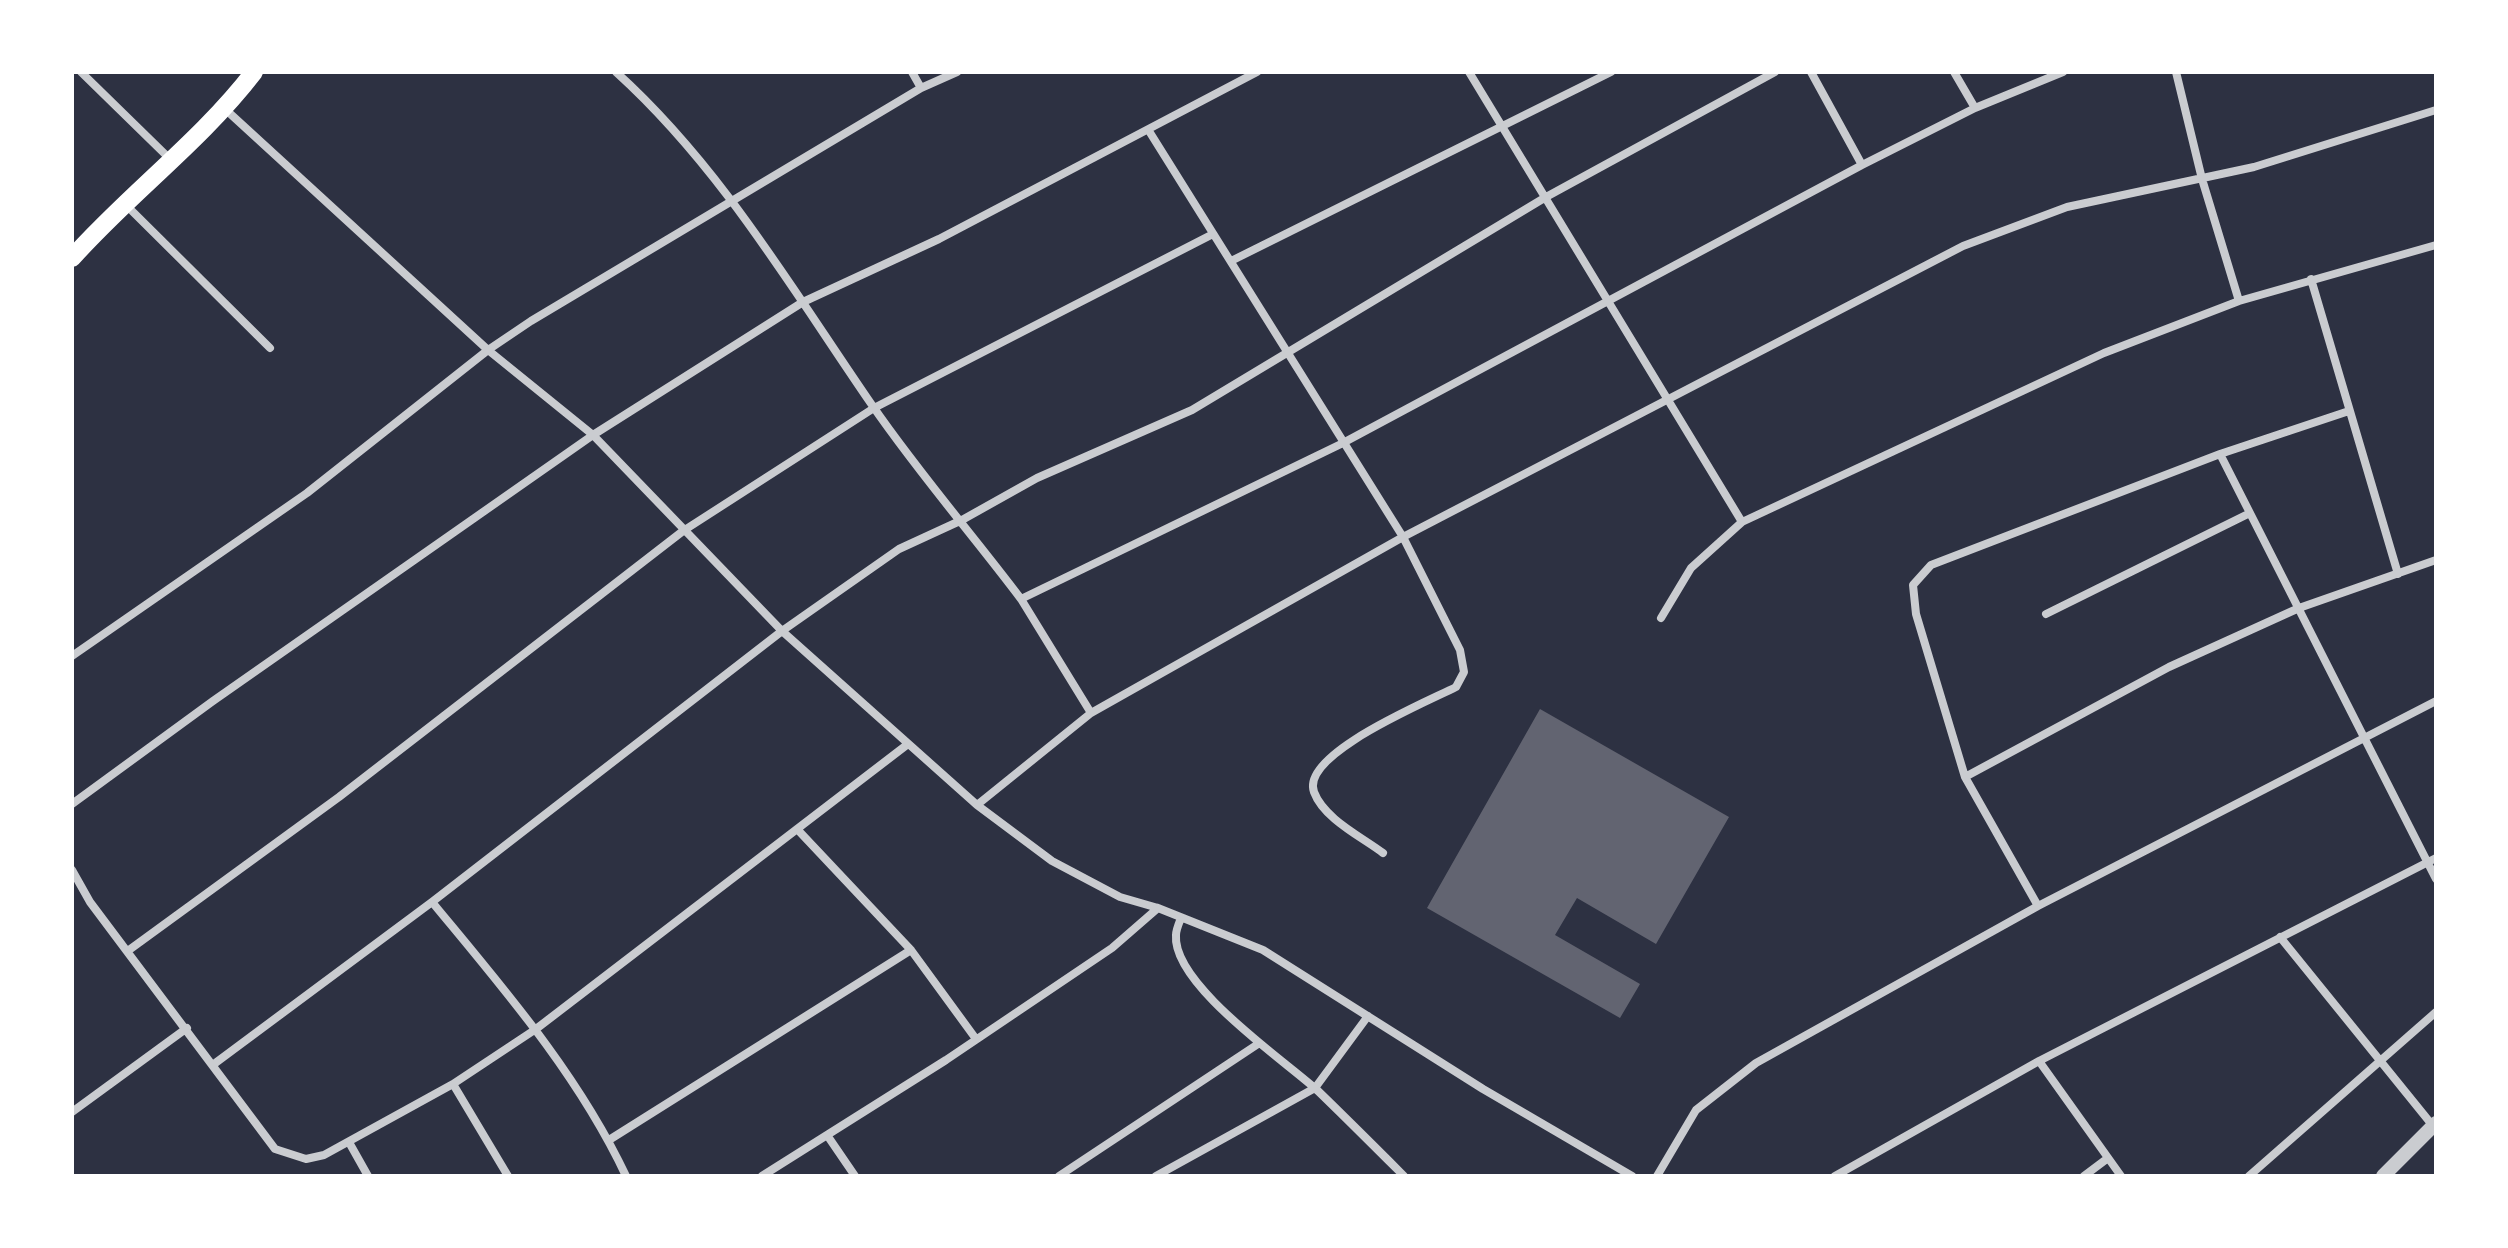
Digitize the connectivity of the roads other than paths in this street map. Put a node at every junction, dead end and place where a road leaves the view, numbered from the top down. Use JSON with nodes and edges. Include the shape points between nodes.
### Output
{"nodes":[{"id":1,"x":81,"y":72,"type":"edge"},
{"id":2,"x":254,"y":72,"type":"edge"},
{"id":3,"x":616,"y":72,"type":"edge"},
{"id":4,"x":912,"y":72,"type":"edge"},
{"id":5,"x":957,"y":72,"type":"edge"},
{"id":6,"x":1257,"y":72,"type":"edge"},
{"id":7,"x":1469,"y":72,"type":"edge"},
{"id":8,"x":1611,"y":72,"type":"edge"},
{"id":9,"x":1775,"y":72,"type":"edge"},
{"id":10,"x":1811,"y":72,"type":"edge"},
{"id":11,"x":1954,"y":72,"type":"edge"},
{"id":12,"x":2063,"y":72,"type":"edge"},
{"id":13,"x":2176,"y":72,"type":"edge"},
{"id":14,"x":921,"y":88,"type":"junction"},
{"id":15,"x":1975,"y":108,"type":"junction"},
{"id":16,"x":225,"y":109,"type":"junction"},
{"id":17,"x":2436,"y":110,"type":"edge"},
{"id":18,"x":1501,"y":129,"type":"junction"},
{"id":19,"x":1149,"y":131,"type":"junction"},
{"id":20,"x":172,"y":160,"type":"junction"},
{"id":21,"x":1862,"y":165,"type":"junction"},
{"id":22,"x":2202,"y":179,"type":"junction"},
{"id":23,"x":1546,"y":197,"type":"junction"},
{"id":24,"x":732,"y":201,"type":"junction"},
{"id":25,"x":125,"y":204,"type":"junction"},
{"id":26,"x":1213,"y":234,"type":"junction"},
{"id":27,"x":2436,"y":245,"type":"edge"},
{"id":28,"x":72,"y":258,"type":"edge"},
{"id":29,"x":1233,"y":260,"type":"junction"},
{"id":30,"x":2311,"y":279,"type":"junction"},
{"id":31,"x":1609,"y":300,"type":"junction"},
{"id":32,"x":2239,"y":301,"type":"junction"},
{"id":33,"x":803,"y":302,"type":"junction"},
{"id":34,"x":270,"y":348,"type":"dead end"},
{"id":35,"x":488,"y":350,"type":"junction"},
{"id":36,"x":1286,"y":351,"type":"junction"},
{"id":37,"x":1666,"y":401,"type":"junction"},
{"id":38,"x":874,"y":408,"type":"junction"},
{"id":39,"x":2349,"y":411,"type":"junction"},
{"id":40,"x":593,"y":435,"type":"junction"},
{"id":41,"x":1341,"y":444,"type":"junction"},
{"id":42,"x":2220,"y":454,"type":"junction"},
{"id":43,"x":2250,"y":513,"type":"junction"},
{"id":44,"x":962,"y":520,"type":"junction"},
{"id":45,"x":1742,"y":522,"type":"junction"},
{"id":46,"x":683,"y":531,"type":"junction"},
{"id":47,"x":1403,"y":537,"type":"junction"},
{"id":48,"x":2436,"y":560,"type":"edge"},
{"id":49,"x":2398,"y":574,"type":"junction"},
{"id":50,"x":1021,"y":599,"type":"junction"},
{"id":51,"x":2299,"y":608,"type":"junction"},
{"id":52,"x":2046,"y":614,"type":"dead end"},
{"id":53,"x":1661,"y":618,"type":"dead end"},
{"id":54,"x":782,"y":631,"type":"junction"},
{"id":55,"x":72,"y":656,"type":"edge"},
{"id":56,"x":2436,"y":701,"type":"edge"},
{"id":57,"x":1091,"y":713,"type":"junction"},
{"id":58,"x":2365,"y":737,"type":"junction"},
{"id":59,"x":908,"y":744,"type":"junction"},
{"id":60,"x":1965,"y":777,"type":"junction"},
{"id":61,"x":72,"y":804,"type":"edge"},
{"id":62,"x":977,"y":805,"type":"junction"},
{"id":63,"x":797,"y":829,"type":"junction"},
{"id":64,"x":1383,"y":853,"type":"dead end"},
{"id":65,"x":2436,"y":858,"type":"edge"},
{"id":66,"x":2426,"y":863,"type":"junction"},
{"id":67,"x":72,"y":870,"type":"edge"},
{"id":68,"x":2436,"y":879,"type":"edge"},
{"id":69,"x":80,"y":885,"type":"junction"},
{"id":70,"x":72,"y":891,"type":"edge"},
{"id":71,"x":432,"y":902,"type":"junction"},
{"id":72,"x":2038,"y":906,"type":"junction"},
{"id":73,"x":1158,"y":908,"type":"junction"},
{"id":74,"x":1181,"y":918,"type":"junction"},
{"id":75,"x":2280,"y":937,"type":"junction"},
{"id":76,"x":129,"y":950,"type":"junction"},
{"id":77,"x":911,"y":950,"type":"junction"},
{"id":78,"x":2436,"y":1012,"type":"edge"},
{"id":79,"x":1368,"y":1016,"type":"junction"},
{"id":80,"x":187,"y":1028,"type":"junction"},
{"id":81,"x":536,"y":1029,"type":"junction"},
{"id":82,"x":976,"y":1039,"type":"junction"},
{"id":83,"x":1258,"y":1044,"type":"junction"},
{"id":84,"x":2039,"y":1061,"type":"junction"},
{"id":85,"x":2381,"y":1063,"type":"junction"},
{"id":86,"x":214,"y":1064,"type":"junction"},
{"id":87,"x":453,"y":1084,"type":"junction"},
{"id":88,"x":1315,"y":1088,"type":"junction"},
{"id":89,"x":72,"y":1112,"type":"edge"},
{"id":90,"x":2434,"y":1125,"type":"edge"},
{"id":91,"x":827,"y":1135,"type":"junction"},
{"id":92,"x":609,"y":1140,"type":"junction"},
{"id":93,"x":350,"y":1144,"type":"junction"},
{"id":94,"x":2108,"y":1158,"type":"junction"},
{"id":95,"x":368,"y":1176,"type":"edge"},
{"id":96,"x":508,"y":1176,"type":"edge"},
{"id":97,"x":626,"y":1176,"type":"edge"},
{"id":98,"x":762,"y":1176,"type":"edge"},
{"id":99,"x":855,"y":1176,"type":"edge"},
{"id":100,"x":1059,"y":1176,"type":"edge"},
{"id":101,"x":1156,"y":1176,"type":"edge"},
{"id":102,"x":1404,"y":1176,"type":"edge"},
{"id":103,"x":1632,"y":1176,"type":"edge"},
{"id":104,"x":1657,"y":1176,"type":"edge"},
{"id":105,"x":1835,"y":1176,"type":"edge"},
{"id":106,"x":2084,"y":1176,"type":"edge"},
{"id":107,"x":2121,"y":1176,"type":"edge"},
{"id":108,"x":2249,"y":1176,"type":"edge"},
{"id":109,"x":2383,"y":1176,"type":"edge"}],
"edges":[{"from":1,"to":20,"type":"street"},
{"from":2,"to":16,"type":"main road"},
{"from":3,"to":24,"type":"street","via":[[662,114]]},
{"from":4,"to":14,"type":"street"},
{"from":5,"to":14,"type":"street"},
{"from":6,"to":19,"type":"street"},
{"from":7,"to":18,"type":"street"},
{"from":8,"to":18,"type":"street"},
{"from":9,"to":23,"type":"street"},
{"from":10,"to":21,"type":"street"},
{"from":11,"to":15,"type":"street"},
{"from":12,"to":15,"type":"street"},
{"from":13,"to":22,"type":"street"},
{"from":14,"to":24,"type":"street"},
{"from":15,"to":21,"type":"street"},
{"from":16,"to":20,"type":"main road"},
{"from":16,"to":35,"type":"street"},
{"from":17,"to":22,"type":"street"},
{"from":18,"to":23,"type":"street"},
{"from":18,"to":29,"type":"street"},
{"from":19,"to":26,"type":"street"},
{"from":19,"to":33,"type":"street"},
{"from":20,"to":25,"type":"main road"},
{"from":21,"to":31,"type":"street"},
{"from":22,"to":32,"type":"street"},
{"from":22,"to":37,"type":"street","via":[[2067,207],[2010,226]]},
{"from":23,"to":31,"type":"street"},
{"from":23,"to":36,"type":"street"},
{"from":24,"to":33,"type":"street"},
{"from":24,"to":35,"type":"street"},
{"from":25,"to":28,"type":"main road"},
{"from":25,"to":34,"type":"street"},
{"from":26,"to":29,"type":"street"},
{"from":26,"to":38,"type":"street"},
{"from":27,"to":30,"type":"street"},
{"from":29,"to":36,"type":"street"},
{"from":30,"to":32,"type":"street"},
{"from":30,"to":39,"type":"street"},
{"from":31,"to":37,"type":"street"},
{"from":31,"to":41,"type":"street"},
{"from":32,"to":45,"type":"street","via":[[2104,353]]},
{"from":33,"to":38,"type":"street"},
{"from":33,"to":40,"type":"street"},
{"from":35,"to":40,"type":"street"},
{"from":35,"to":55,"type":"street","via":[[307,493]]},
{"from":36,"to":41,"type":"street"},
{"from":36,"to":44,"type":"street","via":[[1192,410],[1037,478]]},
{"from":37,"to":45,"type":"street"},
{"from":37,"to":47,"type":"street"},
{"from":38,"to":44,"type":"street"},
{"from":38,"to":46,"type":"street"},
{"from":39,"to":42,"type":"street"},
{"from":39,"to":49,"type":"street"},
{"from":40,"to":46,"type":"street"},
{"from":40,"to":61,"type":"street"},
{"from":41,"to":47,"type":"street"},
{"from":41,"to":50,"type":"street"},
{"from":42,"to":43,"type":"street"},
{"from":42,"to":60,"type":"street","via":[[1921,573],[1912,598]]},
{"from":43,"to":51,"type":"street"},
{"from":43,"to":52,"type":"street"},
{"from":44,"to":50,"type":"street"},
{"from":44,"to":54,"type":"street","via":[[899,549]]},
{"from":45,"to":53,"type":"street","via":[[1691,568]]},
{"from":46,"to":54,"type":"street"},
{"from":46,"to":76,"type":"street","via":[[339,797]]},
{"from":47,"to":57,"type":"street"},
{"from":47,"to":64,"type":"street","via":[[1460,650],[1464,672],[1456,687],[1330,756],[1312,785],[1323,809]]},
{"from":48,"to":49,"type":"street"},
{"from":49,"to":51,"type":"street"},
{"from":50,"to":57,"type":"street"},
{"from":51,"to":58,"type":"street"},
{"from":51,"to":60,"type":"street","via":[[2169,667]]},
{"from":54,"to":59,"type":"street"},
{"from":54,"to":71,"type":"street"},
{"from":56,"to":58,"type":"street"},
{"from":57,"to":62,"type":"street"},
{"from":58,"to":66,"type":"street"},
{"from":58,"to":72,"type":"street"},
{"from":59,"to":62,"type":"street"},
{"from":59,"to":63,"type":"street"},
{"from":60,"to":72,"type":"street"},
{"from":62,"to":73,"type":"street","via":[[1052,861],[1120,897]]},
{"from":63,"to":77,"type":"street"},
{"from":63,"to":81,"type":"street"},
{"from":65,"to":66,"type":"street"},
{"from":66,"to":68,"type":"street"},
{"from":66,"to":75,"type":"street"},
{"from":67,"to":69,"type":"street"},
{"from":69,"to":70,"type":"street"},
{"from":69,"to":76,"type":"street"},
{"from":71,"to":81,"type":"street"},
{"from":71,"to":86,"type":"street"},
{"from":72,"to":104,"type":"street","via":[[1756,1063],[1696,1110]]},
{"from":73,"to":74,"type":"street"},
{"from":73,"to":82,"type":"street","via":[[1112,948]]},
{"from":74,"to":79,"type":"street","via":[[1263,950]]},
{"from":74,"to":83,"type":"street","via":[[1175,937],[1181,956],[1228,1017]]},
{"from":75,"to":84,"type":"street"},
{"from":75,"to":85,"type":"street"},
{"from":76,"to":80,"type":"street"},
{"from":77,"to":82,"type":"street"},
{"from":77,"to":92,"type":"street"},
{"from":78,"to":85,"type":"street"},
{"from":79,"to":88,"type":"street"},
{"from":79,"to":103,"type":"street"},
{"from":80,"to":86,"type":"street"},
{"from":80,"to":89,"type":"street"},
{"from":81,"to":87,"type":"street"},
{"from":81,"to":92,"type":"street"},
{"from":82,"to":91,"type":"street"},
{"from":83,"to":88,"type":"street"},
{"from":83,"to":100,"type":"street"},
{"from":84,"to":94,"type":"street"},
{"from":84,"to":105,"type":"street"},
{"from":85,"to":90,"type":"street"},
{"from":85,"to":108,"type":"street"},
{"from":86,"to":93,"type":"street","via":[[275,1149],[306,1159]]},
{"from":87,"to":93,"type":"street"},
{"from":87,"to":96,"type":"street"},
{"from":88,"to":101,"type":"street"},
{"from":88,"to":102,"type":"street"},
{"from":90,"to":109,"type":"street"},
{"from":91,"to":98,"type":"street"},
{"from":91,"to":99,"type":"street"},
{"from":92,"to":97,"type":"street"},
{"from":93,"to":95,"type":"street"},
{"from":94,"to":106,"type":"street"},
{"from":94,"to":107,"type":"street"}]}
